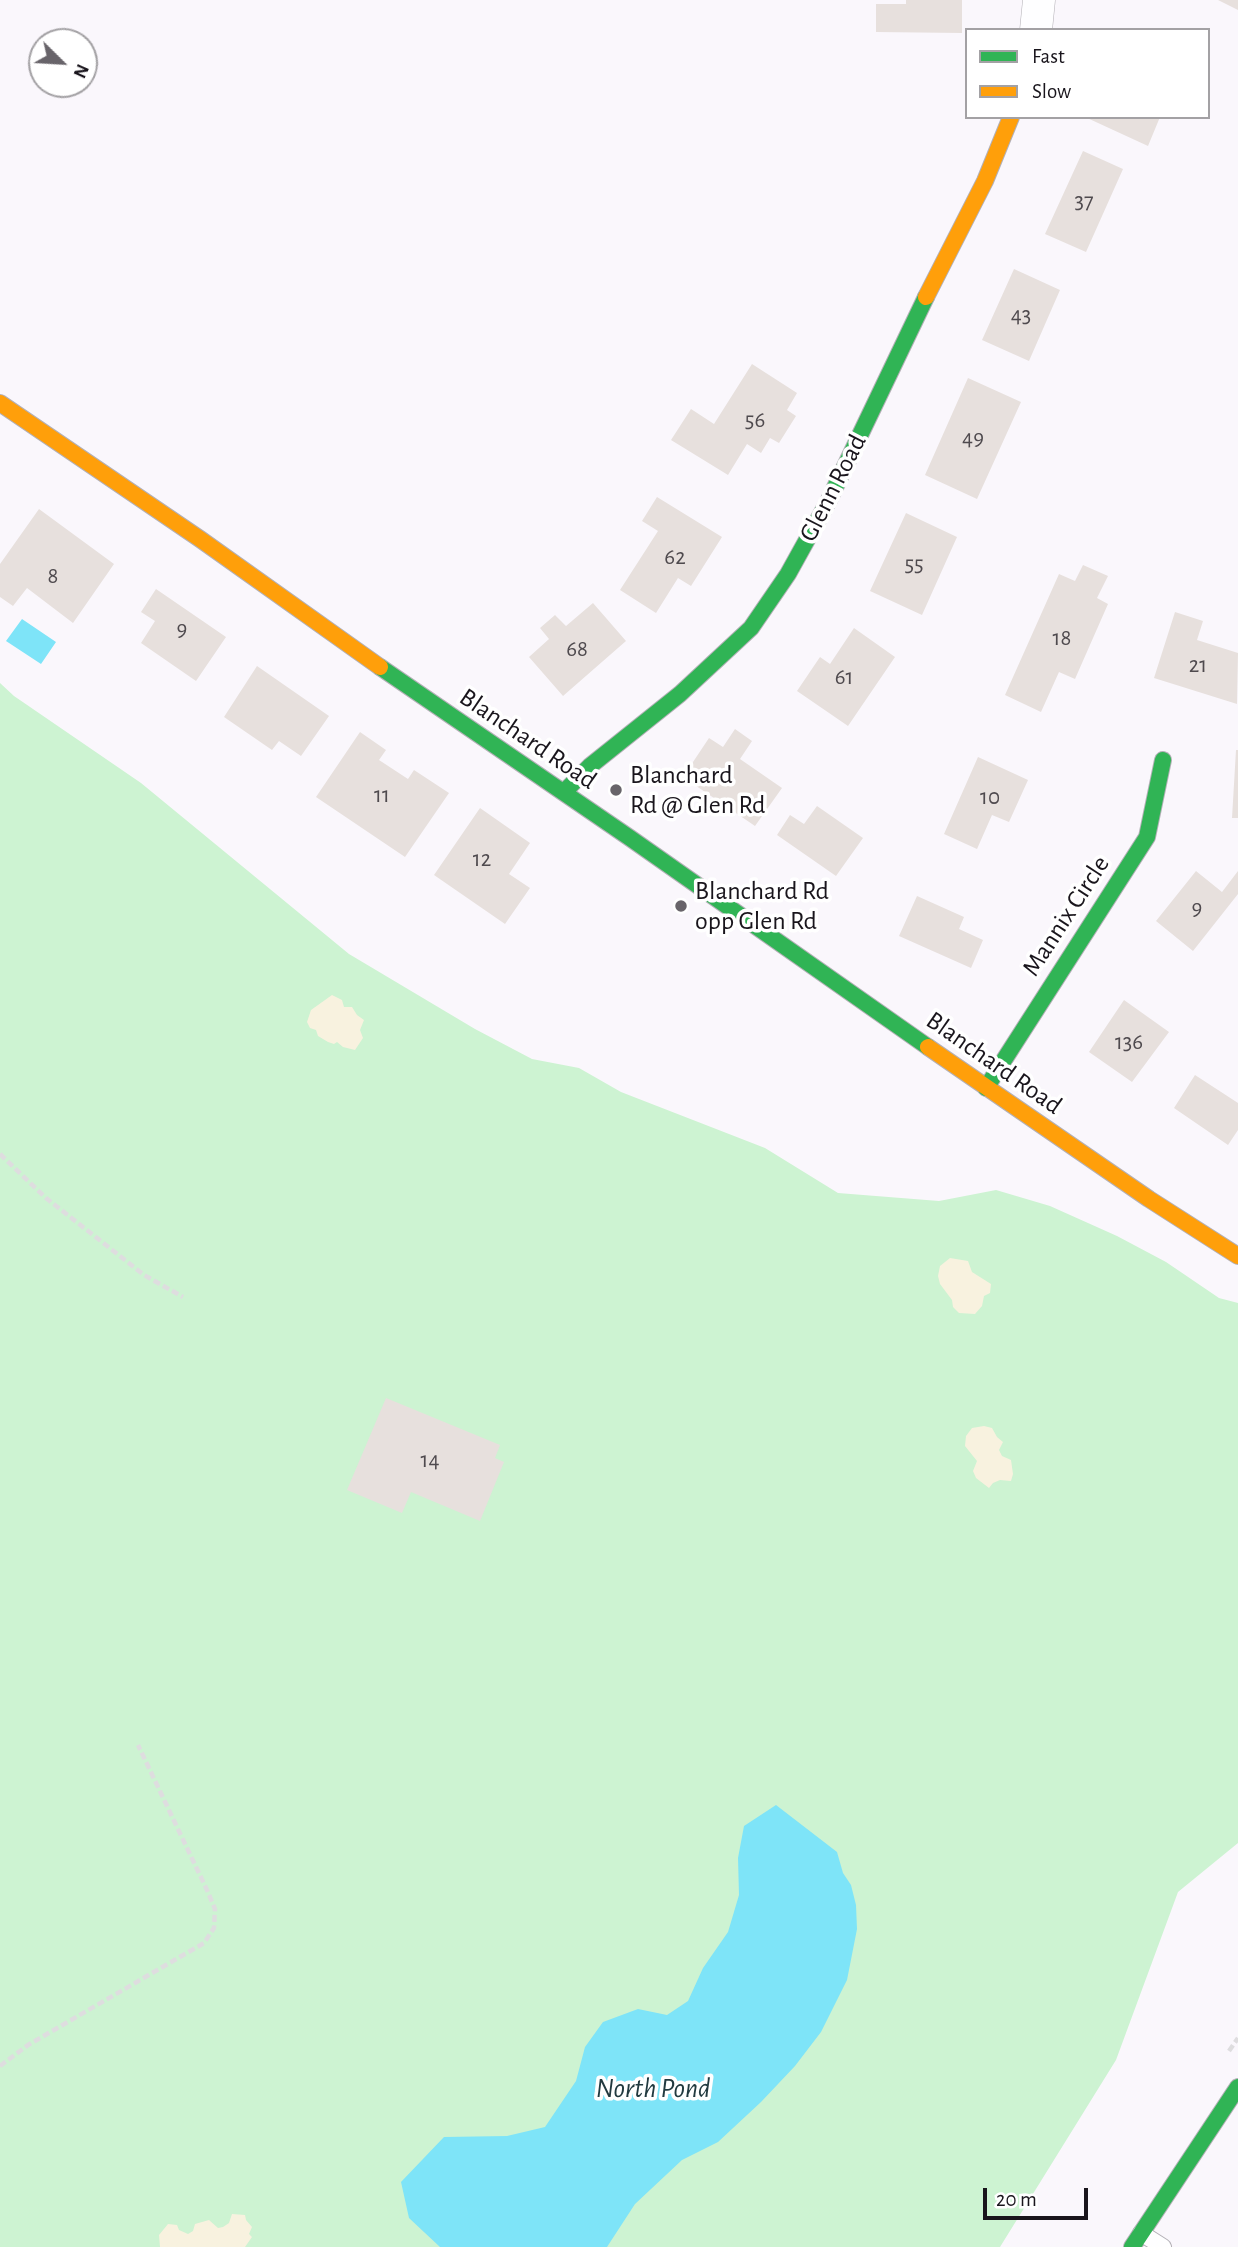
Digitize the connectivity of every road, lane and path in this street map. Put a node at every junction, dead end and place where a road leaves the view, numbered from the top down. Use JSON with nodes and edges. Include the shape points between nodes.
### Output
{"nodes":[{"id":1,"x":1039,"y":0,"type":"edge"},
{"id":2,"x":1037,"y":28,"type":"edge"},
{"id":3,"x":1010,"y":119,"type":"edge"},
{"id":4,"x":0,"y":403,"type":"edge"},
{"id":5,"x":1163,"y":760,"type":"dead end"},
{"id":6,"x":564,"y":792,"type":"junction"},
{"id":7,"x":986,"y":1088,"type":"junction"},
{"id":8,"x":0,"y":1154,"type":"edge"},
{"id":9,"x":1238,"y":1256,"type":"edge"},
{"id":10,"x":183,"y":1297,"type":"dead end"},
{"id":11,"x":138,"y":1745,"type":"dead end"},
{"id":12,"x":0,"y":2066,"type":"edge"},
{"id":13,"x":1238,"y":2087,"type":"edge"},
{"id":14,"x":1137,"y":2240,"type":"edge"},
{"id":15,"x":1163,"y":2247,"type":"edge"}],
"edges":[{"from":1,"to":2,"type":"street"},
{"from":3,"to":6,"type":"street","name":"Glenn Road","via":[[985,181],[788,574],[751,628]]},
{"from":4,"to":6,"type":"street","name":"Blanchard Road"},
{"from":5,"to":7,"type":"street","name":"Mannix Circle","via":[[1147,837]]},
{"from":6,"to":7,"type":"street","name":"Blanchard Road"},
{"from":7,"to":9,"type":"street","name":"Blanchard Road"},
{"from":8,"to":10,"type":"path","via":[[46,1198],[144,1275]]},
{"from":11,"to":12,"type":"path","via":[[215,1909],[214,1928],[204,1943],[28,2045]]},
{"from":13,"to":14,"type":"street"},
{"from":14,"to":15,"type":"lane"}]}
